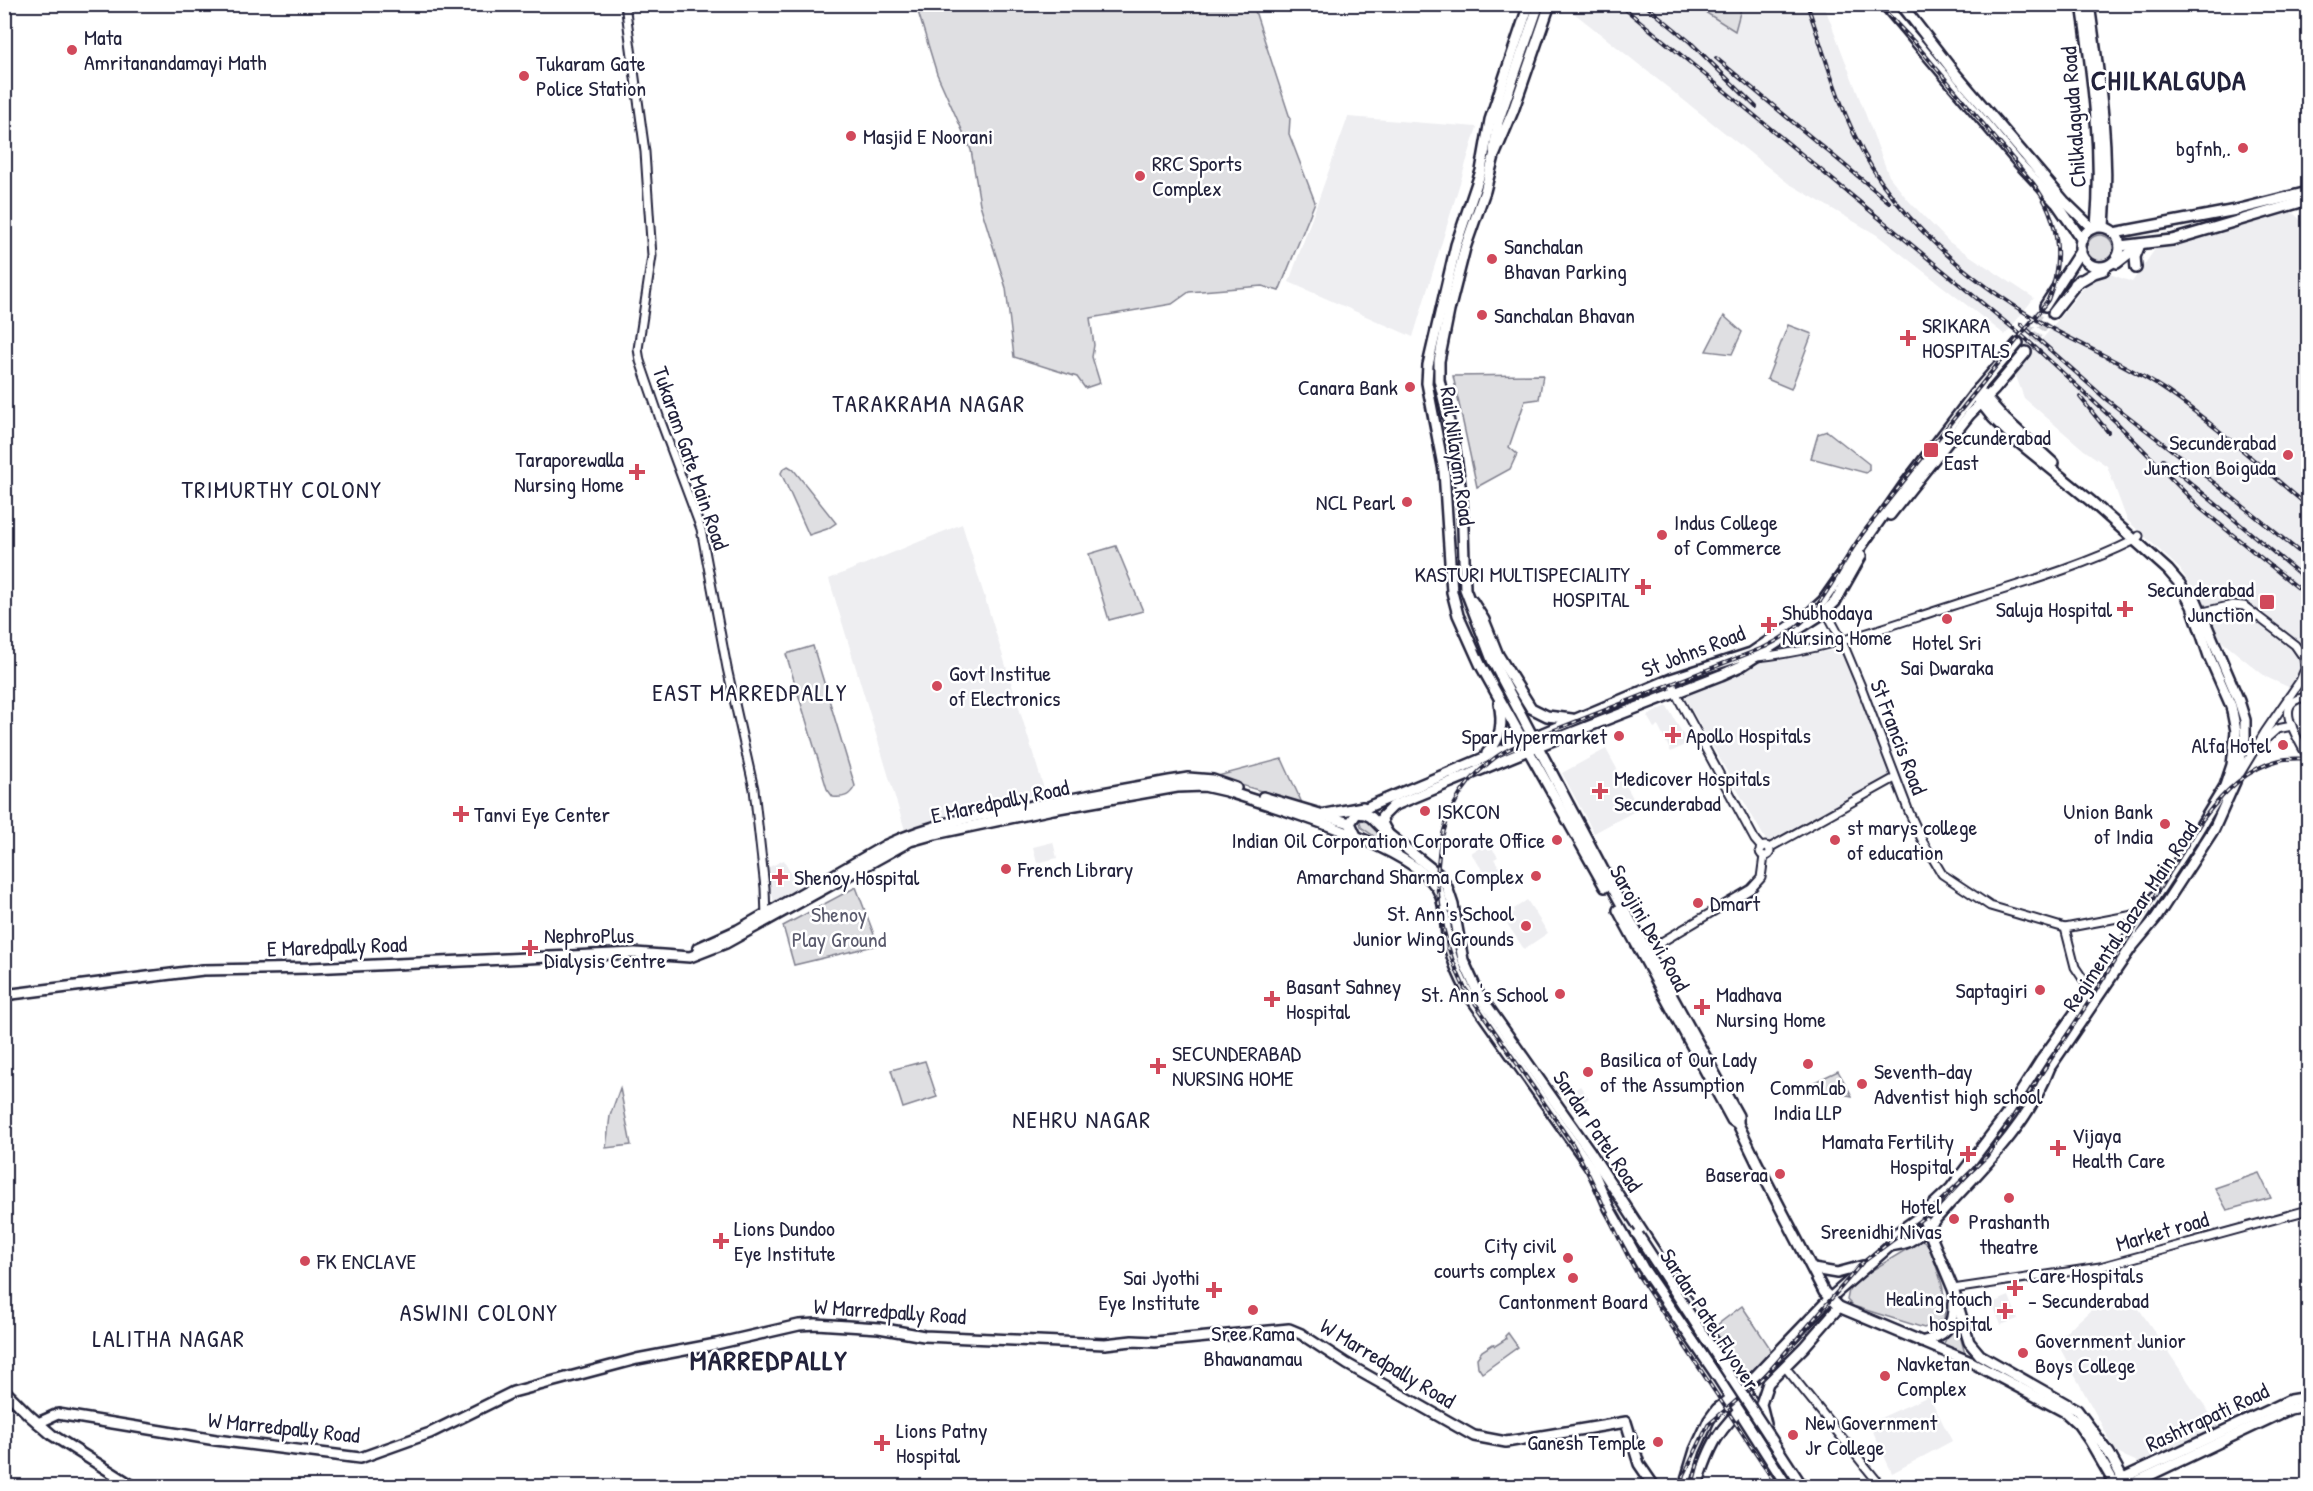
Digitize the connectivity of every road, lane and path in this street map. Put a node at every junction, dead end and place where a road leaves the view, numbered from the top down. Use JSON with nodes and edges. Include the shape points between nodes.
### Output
{"nodes":[{"id":1,"x":625,"y":4,"type":"edge"},
{"id":2,"x":1529,"y":4,"type":"edge"},
{"id":3,"x":1884,"y":4,"type":"edge"},
{"id":4,"x":1900,"y":4,"type":"edge"},
{"id":5,"x":2082,"y":4,"type":"edge"},
{"id":6,"x":2089,"y":4,"type":"edge"},
{"id":7,"x":1544,"y":6,"type":"edge"},
{"id":8,"x":1489,"y":156,"type":"junction"},
{"id":9,"x":2308,"y":192,"type":"edge"},
{"id":10,"x":2308,"y":200,"type":"edge"},
{"id":11,"x":2178,"y":221,"type":"junction"},
{"id":12,"x":2097,"y":228,"type":"junction"},
{"id":13,"x":2114,"y":233,"type":"junction"},
{"id":14,"x":2186,"y":236,"type":"junction"},
{"id":15,"x":2142,"y":244,"type":"junction"},
{"id":16,"x":2081,"y":245,"type":"junction"},
{"id":17,"x":2120,"y":246,"type":"junction"},
{"id":18,"x":2094,"y":266,"type":"junction"},
{"id":19,"x":2136,"y":268,"type":"dead end"},
{"id":20,"x":2075,"y":284,"type":"junction"},
{"id":21,"x":2044,"y":306,"type":"tunnel mouth"},
{"id":22,"x":2053,"y":313,"type":"tunnel mouth"},
{"id":23,"x":2018,"y":343,"type":"tunnel mouth"},
{"id":24,"x":2026,"y":351,"type":"tunnel mouth"},
{"id":25,"x":1976,"y":392,"type":"junction"},
{"id":26,"x":1983,"y":400,"type":"junction"},
{"id":27,"x":1993,"y":418,"type":"junction"},
{"id":28,"x":1960,"y":426,"type":"junction"},
{"id":29,"x":1460,"y":477,"type":"junction"},
{"id":30,"x":1445,"y":478,"type":"junction"},
{"id":31,"x":2137,"y":538,"type":"junction"},
{"id":32,"x":1466,"y":595,"type":"junction"},
{"id":33,"x":1826,"y":611,"type":"junction"},
{"id":34,"x":2198,"y":613,"type":"junction"},
{"id":35,"x":1842,"y":640,"type":"junction"},
{"id":36,"x":1753,"y":655,"type":"junction"},
{"id":37,"x":1671,"y":679,"type":"junction"},
{"id":38,"x":1496,"y":692,"type":"junction"},
{"id":39,"x":1675,"y":692,"type":"junction"},
{"id":40,"x":2308,"y":697,"type":"edge"},
{"id":41,"x":1576,"y":720,"type":"junction"},
{"id":42,"x":2292,"y":726,"type":"junction"},
{"id":43,"x":1534,"y":743,"type":"junction"},
{"id":44,"x":2256,"y":747,"type":"junction"},
{"id":45,"x":2308,"y":758,"type":"edge"},
{"id":46,"x":1480,"y":759,"type":"junction"},
{"id":47,"x":1895,"y":778,"type":"junction"},
{"id":48,"x":2235,"y":782,"type":"junction"},
{"id":49,"x":1370,"y":806,"type":"junction"},
{"id":50,"x":1358,"y":813,"type":"junction"},
{"id":51,"x":1321,"y":814,"type":"junction"},
{"id":52,"x":1350,"y":823,"type":"junction"},
{"id":53,"x":1388,"y":834,"type":"junction"},
{"id":54,"x":1356,"y":836,"type":"junction"},
{"id":55,"x":1765,"y":848,"type":"junction"},
{"id":56,"x":824,"y":885,"type":"junction"},
{"id":57,"x":2144,"y":913,"type":"junction"},
{"id":58,"x":766,"y":918,"type":"junction"},
{"id":59,"x":2065,"y":927,"type":"junction"},
{"id":60,"x":1644,"y":952,"type":"junction"},
{"id":61,"x":2091,"y":991,"type":"junction"},
{"id":62,"x":4,"y":995,"type":"edge"},
{"id":63,"x":2075,"y":1023,"type":"junction"},
{"id":64,"x":1593,"y":1171,"type":"junction"},
{"id":65,"x":1609,"y":1182,"type":"junction"},
{"id":66,"x":2308,"y":1210,"type":"edge"},
{"id":67,"x":1921,"y":1216,"type":"junction"},
{"id":68,"x":1928,"y":1227,"type":"junction"},
{"id":69,"x":1636,"y":1236,"type":"junction"},
{"id":70,"x":1890,"y":1246,"type":"junction"},
{"id":71,"x":1867,"y":1265,"type":"junction"},
{"id":72,"x":1813,"y":1269,"type":"junction"},
{"id":73,"x":1953,"y":1289,"type":"junction"},
{"id":74,"x":1830,"y":1298,"type":"junction"},
{"id":75,"x":1839,"y":1307,"type":"junction"},
{"id":76,"x":1922,"y":1342,"type":"junction"},
{"id":77,"x":1785,"y":1367,"type":"junction"},
{"id":78,"x":1737,"y":1378,"type":"junction"},
{"id":79,"x":1721,"y":1383,"type":"junction"},
{"id":80,"x":1744,"y":1389,"type":"junction"},
{"id":81,"x":4,"y":1390,"type":"edge"},
{"id":82,"x":2308,"y":1396,"type":"edge"},
{"id":83,"x":1730,"y":1398,"type":"junction"},
{"id":84,"x":1751,"y":1400,"type":"junction"},
{"id":85,"x":2308,"y":1405,"type":"edge"},
{"id":86,"x":1718,"y":1408,"type":"junction"},
{"id":87,"x":1738,"y":1411,"type":"junction"},
{"id":88,"x":1759,"y":1414,"type":"junction"},
{"id":89,"x":1729,"y":1420,"type":"junction"},
{"id":90,"x":1744,"y":1420,"type":"junction"},
{"id":91,"x":38,"y":1423,"type":"junction"},
{"id":92,"x":1766,"y":1424,"type":"junction"},
{"id":93,"x":2109,"y":1453,"type":"junction"},
{"id":94,"x":2105,"y":1466,"type":"junction"},
{"id":95,"x":2146,"y":1467,"type":"junction"},
{"id":96,"x":2119,"y":1484,"type":"edge"},
{"id":97,"x":133,"y":1486,"type":"edge"},
{"id":98,"x":1654,"y":1486,"type":"edge"},
{"id":99,"x":1684,"y":1486,"type":"edge"},
{"id":100,"x":1697,"y":1486,"type":"edge"},
{"id":101,"x":1787,"y":1486,"type":"edge"},
{"id":102,"x":1796,"y":1486,"type":"edge"},
{"id":103,"x":1802,"y":1486,"type":"edge"},
{"id":104,"x":1807,"y":1486,"type":"edge"},
{"id":105,"x":1881,"y":1486,"type":"edge"},
{"id":106,"x":2101,"y":1486,"type":"edge"}],
"edges":[{"from":1,"to":58,"type":"street","name":"Tukaram Gate Main Road","via":[[645,153],[652,256],[638,350],[701,529],[752,780]]},
{"from":2,"to":8,"type":"main road","via":[[1490,120]]},
{"from":3,"to":16,"type":"main road","via":[[2056,204]]},
{"from":4,"to":12,"type":"main road","via":[[2064,201]]},
{"from":5,"to":12,"type":"main road","name":"Chilkalaguda Road","via":[[2098,128]]},
{"from":6,"to":12,"type":"main road","name":"Chilkalaguda Road","via":[[2105,127],[2106,195]]},
{"from":7,"to":8,"type":"main road","name":"Rail Nilayam Road","via":[[1513,111]]},
{"from":8,"to":29,"type":"main road","name":"Rail Nilayam Road","via":[[1485,191],[1465,248],[1439,361],[1439,380]]},
{"from":8,"to":30,"type":"main road","name":"Rail Nilayam Road","via":[[1456,245],[1428,365],[1427,383]]},
{"from":9,"to":11,"type":"main road"},
{"from":10,"to":14,"type":"main road"},
{"from":11,"to":13,"type":"main road"},
{"from":11,"to":14,"type":"main road"},
{"from":12,"to":13,"type":"main road"},
{"from":12,"to":16,"type":"main road"},
{"from":13,"to":17,"type":"main road"},
{"from":14,"to":15,"type":"main road"},
{"from":15,"to":17,"type":"main road"},
{"from":15,"to":19,"type":"main road","via":[[2135,257]]},
{"from":15,"to":20,"type":"main road","via":[[2110,268]]},
{"from":16,"to":18,"type":"main road","via":[[2085,260]]},
{"from":16,"to":21,"type":"main road"},
{"from":17,"to":18,"type":"main road","via":[[2112,264]]},
{"from":18,"to":20,"type":"main road"},
{"from":20,"to":22,"type":"main road"},
{"from":23,"to":25,"type":"main road","name":"St Johns Road"},
{"from":24,"to":26,"type":"main road","name":"St Johns Road"},
{"from":25,"to":26,"type":"main road","name":"Regimental Bazar Main Road"},
{"from":25,"to":36,"type":"main road","name":"St Johns Road","via":[[1823,601]]},
{"from":26,"to":27,"type":"main road","name":"Regimental Bazar Main Road"},
{"from":26,"to":28,"type":"main road","name":"St Johns Road"},
{"from":26,"to":31,"type":"main road","name":"Regimental Bazar Main Road"},
{"from":27,"to":28,"type":"main road","via":[[1982,413]]},
{"from":27,"to":31,"type":"main road","name":"Regimental Bazar Main Road"},
{"from":28,"to":33,"type":"main road","name":"St Johns Road","via":[[1870,540]]},
{"from":29,"to":30,"type":"main road"},
{"from":29,"to":32,"type":"main road","name":"Rail Nilayam Road"},
{"from":30,"to":38,"type":"main road","name":"Rail Nilayam Road","via":[[1452,592],[1466,635]]},
{"from":31,"to":34,"type":"main road","name":"Regimental Bazar Main Road","via":[[2174,577]]},
{"from":31,"to":35,"type":"street","via":[[2089,562]]},
{"from":32,"to":41,"type":"main road","via":[[1484,620],[1498,655],[1531,708],[1547,716]]},
{"from":32,"to":43,"type":"main road","name":"Rail Nilayam Road","via":[[1492,660]]},
{"from":33,"to":35,"type":"street","name":"St Francis Road"},
{"from":33,"to":36,"type":"main road","name":"St Johns Road"},
{"from":34,"to":44,"type":"street","via":[[2244,606],[2301,651],[2305,669],[2300,681]]},
{"from":34,"to":48,"type":"main road","name":"Regimental Bazar Main Road","via":[[2245,720],[2246,738]]},
{"from":34,"to":57,"type":"main road","name":"Regimental Bazar Main Road","via":[[2209,656],[2231,706],[2236,731],[2234,757],[2225,786]]},
{"from":35,"to":36,"type":"street","via":[[1779,655]]},
{"from":35,"to":47,"type":"street","name":"St Francis Road"},
{"from":36,"to":37,"type":"main road","name":"St Johns Road"},
{"from":36,"to":39,"type":"main road","name":"St Johns Road","via":[[1721,675]]},
{"from":37,"to":39,"type":"street"},
{"from":37,"to":41,"type":"main road","name":"St Johns Road"},
{"from":38,"to":43,"type":"main road","name":"Rail Nilayam Road"},
{"from":38,"to":46,"type":"main road","via":[[1501,712],[1500,733],[1496,744]]},
{"from":39,"to":43,"type":"main road","name":"St Johns Road","via":[[1549,745]]},
{"from":39,"to":55,"type":"street","via":[[1755,840]]},
{"from":40,"to":42,"type":"street","via":[[2295,699],[2288,708]]},
{"from":41,"to":43,"type":"main road","name":"St Johns Road"},
{"from":42,"to":44,"type":"street","via":[[2277,729]]},
{"from":42,"to":45,"type":"street"},
{"from":43,"to":46,"type":"main road","name":"St Johns Road"},
{"from":43,"to":53,"type":"main road","name":"St Johns Road","via":[[1393,806],[1383,817]]},
{"from":43,"to":60,"type":"main road","name":"Sarojini Devi Road"},
{"from":44,"to":48,"type":"street"},
{"from":46,"to":49,"type":"main road","name":"St Johns Road"},
{"from":47,"to":55,"type":"street"},
{"from":47,"to":59,"type":"street","name":"St Francis Road","via":[[1942,874],[1990,906]]},
{"from":48,"to":63,"type":"main road","name":"Regimental Bazar Main Road","via":[[2214,829],[2156,918]]},
{"from":49,"to":50,"type":"main road","name":"St Johns Road"},
{"from":49,"to":51,"type":"main road"},
{"from":50,"to":52,"type":"main road","name":"St Johns Road"},
{"from":50,"to":53,"type":"main road","name":"Sardar Patel Road","via":[[1371,817]]},
{"from":51,"to":52,"type":"main road","name":"E Maredpally Road"},
{"from":51,"to":56,"type":"main road","name":"E Maredpally Road","via":[[1213,780],[1188,778],[938,825],[886,845]]},
{"from":52,"to":54,"type":"main road"},
{"from":53,"to":65,"type":"main road","name":"Sardar Patel Road","via":[[1443,881],[1453,905],[1470,978]]},
{"from":54,"to":56,"type":"main road","name":"E Maredpally Road","via":[[1226,791],[1190,785],[935,834],[910,841]]},
{"from":54,"to":64,"type":"main road","name":"Sardar Patel Road","via":[[1423,872],[1440,892],[1447,937],[1460,980]]},
{"from":55,"to":60,"type":"street","via":[[1770,854],[1764,856],[1761,878],[1751,889]]},
{"from":56,"to":58,"type":"main road","name":"E Maredpally Road"},
{"from":57,"to":59,"type":"street","name":"St Francis Road"},
{"from":57,"to":61,"type":"main road","name":"Regimental Bazar Main Road"},
{"from":58,"to":62,"type":"main road","name":"E Maredpally Road","via":[[698,954],[678,957],[635,953],[204,970]]},
{"from":59,"to":61,"type":"street","via":[[2075,967]]},
{"from":60,"to":72,"type":"main road","name":"Sarojini Devi Road","via":[[1738,1116],[1738,1124]]},
{"from":61,"to":63,"type":"main road","name":"Regimental Bazar Main Road"},
{"from":63,"to":67,"type":"main road","name":"Regimental Bazar Main Road","via":[[2042,1059],[2007,1114],[1951,1188]]},
{"from":63,"to":68,"type":"main road","name":"Regimental Bazar Main Road","via":[[2020,1125]]},
{"from":64,"to":69,"type":"main road","name":"Sardar Patel Flyover"},
{"from":64,"to":79,"type":"main road","name":"Sardar Patel Road","via":[[1643,1268]]},
{"from":65,"to":69,"type":"main road","name":"Sardar Patel Flyover"},
{"from":65,"to":78,"type":"main road","name":"Sardar Patel Road"},
{"from":66,"to":73,"type":"street","name":"Market road","via":[[2100,1267]]},
{"from":67,"to":68,"type":"main road"},
{"from":67,"to":70,"type":"main road","name":"Regimental Bazar Main Road","via":[[1897,1233]]},
{"from":68,"to":70,"type":"main road","name":"Regimental Bazar Main Road","via":[[1907,1243]]},
{"from":68,"to":73,"type":"main road"},
{"from":69,"to":102,"type":"main road","name":"Sardar Patel Flyover","bridge":true},
{"from":69,"to":103,"type":"main road","name":"Sardar Patel Flyover","bridge":true},
{"from":70,"to":71,"type":"main road","name":"Regimental Bazar Main Road"},
{"from":71,"to":72,"type":"main road","via":[[1837,1273]]},
{"from":71,"to":74,"type":"main road","name":"Regimental Bazar Main Road"},
{"from":72,"to":74,"type":"main road","name":"Sarojini Devi Road"},
{"from":73,"to":76,"type":"main road","via":[[1951,1325],[1942,1334]]},
{"from":73,"to":93,"type":"main road","via":[[1967,1337],[1980,1355],[2072,1405]]},
{"from":74,"to":75,"type":"main road","name":"Sarojini Devi Road"},
{"from":74,"to":80,"type":"main road","name":"Regimental Bazar Main Road"},
{"from":75,"to":76,"type":"main road","name":"Sarojini Devi Road"},
{"from":75,"to":77,"type":"main road"},
{"from":76,"to":94,"type":"main road","name":"Sarojini Devi Road","via":[[1973,1363],[2065,1412],[2078,1424]]},
{"from":77,"to":92,"type":"main road","via":[[1763,1393],[1762,1414]]},
{"from":77,"to":105,"type":"street"},
{"from":78,"to":79,"type":"main road","via":[[1734,1389]]},
{"from":78,"to":80,"type":"main road","name":"Sardar Patel Road"},
{"from":79,"to":83,"type":"main road","name":"Sardar Patel Road"},
{"from":79,"to":86,"type":"main road"},
{"from":80,"to":83,"type":"main road","name":"Regimental Bazar Main Road"},
{"from":80,"to":84,"type":"main road","name":"Sardar Patel Road"},
{"from":81,"to":91,"type":"main road"},
{"from":82,"to":95,"type":"main road","name":"Rashtrapati Road","via":[[2290,1400]]},
{"from":83,"to":86,"type":"main road","name":"Regimental Bazar Main Road"},
{"from":83,"to":87,"type":"main road","name":"Sardar Patel Road"},
{"from":84,"to":87,"type":"main road"},
{"from":84,"to":88,"type":"main road","name":"Sardar Patel Road"},
{"from":85,"to":96,"type":"main road","name":"Rashtrapati Road","via":[[2290,1409]]},
{"from":86,"to":89,"type":"main road","via":[[1728,1409]]},
{"from":86,"to":99,"type":"main road","via":[[1695,1450]]},
{"from":87,"to":89,"type":"main road"},
{"from":87,"to":90,"type":"main road","name":"Sardar Patel Road"},
{"from":88,"to":90,"type":"main road","via":[[1748,1410]]},
{"from":88,"to":92,"type":"main road","name":"Sardar Patel Road"},
{"from":89,"to":90,"type":"main road"},
{"from":89,"to":100,"type":"main road","via":[[1707,1452]]},
{"from":90,"to":101,"type":"main road","name":"Sardar Patel Road"},
{"from":91,"to":97,"type":"main road"},
{"from":91,"to":98,"type":"main road","name":"W Marredpally Road","via":[[58,1414],[360,1458],[430,1433],[513,1392],[637,1359],[816,1324],[924,1336],[1105,1344],[1289,1329],[1474,1436],[1506,1442],[1626,1422],[1639,1464]]},
{"from":92,"to":104,"type":"main road","name":"Sardar Patel Road"},
{"from":93,"to":95,"type":"main road","via":[[2121,1465]]},
{"from":93,"to":96,"type":"main road"},
{"from":94,"to":96,"type":"main road","name":"Sarojini Devi Road"},
{"from":94,"to":106,"type":"main road","via":[[2106,1478]]},
{"from":95,"to":96,"type":"main road","name":"Rashtrapati Road"}]}
